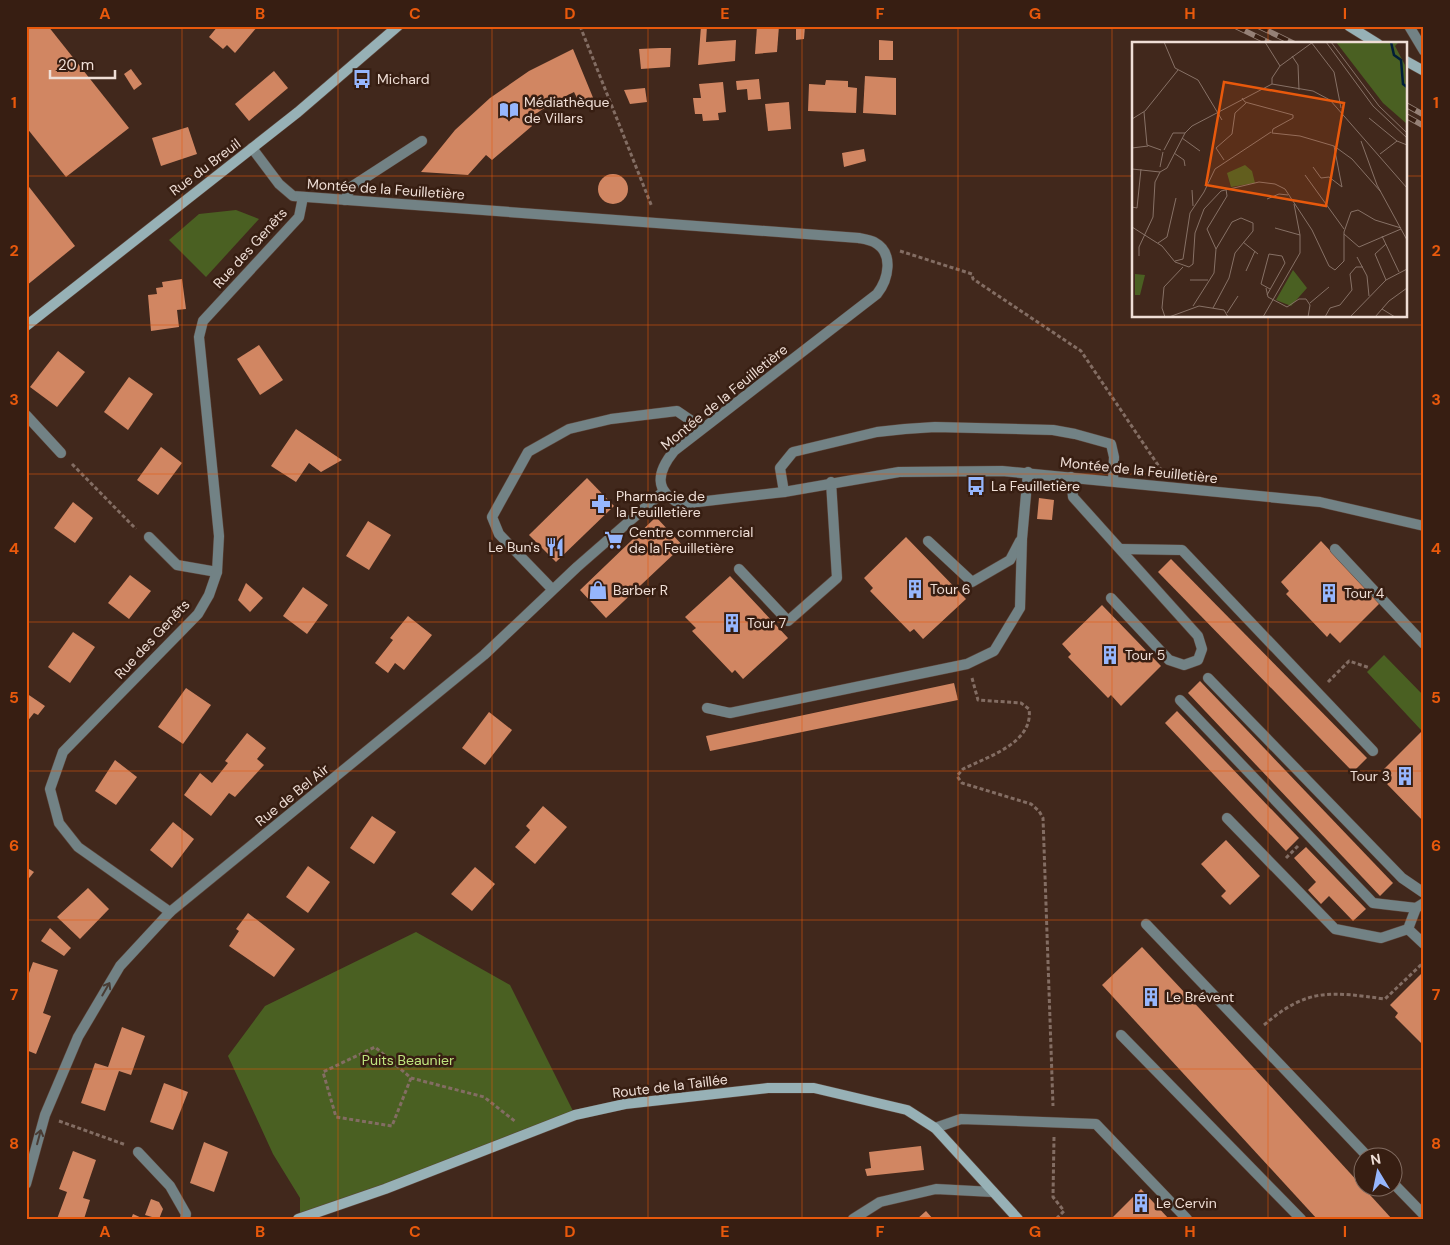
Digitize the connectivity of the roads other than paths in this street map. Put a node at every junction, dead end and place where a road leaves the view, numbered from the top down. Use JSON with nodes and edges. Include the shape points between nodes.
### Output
{"nodes":[{"id":1,"x":398,"y":26,"type":"edge"},
{"id":2,"x":1349,"y":26,"type":"edge"},
{"id":3,"x":1409,"y":26,"type":"edge"},
{"id":4,"x":1375,"y":42,"type":"edge"},
{"id":5,"x":1424,"y":51,"type":"edge"},
{"id":6,"x":1408,"y":62,"type":"edge"},
{"id":7,"x":1424,"y":72,"type":"edge"},
{"id":8,"x":422,"y":141,"type":"dead end"},
{"id":9,"x":252,"y":148,"type":"junction"},
{"id":10,"x":304,"y":197,"type":"junction"},
{"id":11,"x":344,"y":200,"type":"junction"},
{"id":12,"x":26,"y":326,"type":"edge"},
{"id":13,"x":26,"y":415,"type":"edge"},
{"id":14,"x":702,"y":428,"type":"junction"},
{"id":15,"x":61,"y":453,"type":"road end"},
{"id":16,"x":1028,"y":472,"type":"junction"},
{"id":17,"x":1071,"y":477,"type":"junction"},
{"id":18,"x":1113,"y":481,"type":"junction"},
{"id":19,"x":831,"y":482,"type":"junction"},
{"id":20,"x":664,"y":491,"type":"junction"},
{"id":21,"x":784,"y":492,"type":"junction"},
{"id":22,"x":1424,"y":526,"type":"edge"},
{"id":23,"x":149,"y":537,"type":"road end"},
{"id":24,"x":1022,"y":539,"type":"junction"},
{"id":25,"x":928,"y":541,"type":"dead end"},
{"id":26,"x":1120,"y":549,"type":"junction"},
{"id":27,"x":1335,"y":549,"type":"dead end"},
{"id":28,"x":740,"y":569,"type":"dead end"},
{"id":29,"x":217,"y":572,"type":"junction"},
{"id":30,"x":552,"y":589,"type":"junction"},
{"id":31,"x":1111,"y":598,"type":"dead end"},
{"id":32,"x":1424,"y":644,"type":"edge"},
{"id":33,"x":1208,"y":678,"type":"dead end"},
{"id":34,"x":1180,"y":700,"type":"dead end"},
{"id":35,"x":707,"y":708,"type":"dead end"},
{"id":36,"x":1373,"y":751,"type":"dead end"},
{"id":37,"x":1227,"y":818,"type":"dead end"},
{"id":38,"x":1424,"y":893,"type":"edge"},
{"id":39,"x":1420,"y":906,"type":"edge"},
{"id":40,"x":170,"y":912,"type":"junction"},
{"id":41,"x":1146,"y":924,"type":"dead end"},
{"id":42,"x":1408,"y":929,"type":"junction"},
{"id":43,"x":1424,"y":944,"type":"edge"},
{"id":44,"x":1121,"y":1035,"type":"dead end"},
{"id":45,"x":935,"y":1128,"type":"junction"},
{"id":46,"x":1359,"y":1148,"type":"edge"},
{"id":47,"x":138,"y":1152,"type":"road end"},
{"id":48,"x":26,"y":1184,"type":"edge"},
{"id":49,"x":993,"y":1192,"type":"junction"},
{"id":50,"x":1402,"y":1192,"type":"edge"},
{"id":51,"x":1424,"y":1215,"type":"edge"},
{"id":52,"x":185,"y":1219,"type":"edge"},
{"id":53,"x":298,"y":1219,"type":"edge"},
{"id":54,"x":852,"y":1219,"type":"edge"},
{"id":55,"x":1018,"y":1219,"type":"edge"},
{"id":56,"x":1188,"y":1219,"type":"edge"},
{"id":57,"x":1301,"y":1219,"type":"edge"}],
"edges":[{"from":1,"to":9,"type":"street","name":"Rue du Breuil"},
{"from":2,"to":4,"type":"street"},
{"from":3,"to":5,"type":"street"},
{"from":6,"to":7,"type":"street"},
{"from":8,"to":11,"type":"street","via":[[351,187]]},
{"from":9,"to":10,"type":"street","name":"Montée de la Feuilletière","via":[[286,192]]},
{"from":9,"to":12,"type":"street","name":"Rue du Breuil"},
{"from":10,"to":11,"type":"street","name":"Montée de la Feuilletière"},
{"from":10,"to":29,"type":"street","name":"Rue des Genêts","via":[[299,217],[203,321],[199,337],[219,536]]},
{"from":11,"to":14,"type":"street","name":"Montée de la Feuilletière","via":[[859,238],[875,242],[888,264],[885,284],[877,294]]},
{"from":13,"to":15,"type":"street"},
{"from":14,"to":20,"type":"street","name":"Montée de la Feuilletière","via":[[674,451],[662,466],[660,475]]},
{"from":14,"to":30,"type":"street","via":[[677,411],[611,419],[569,429],[528,452],[492,517],[499,534]]},
{"from":16,"to":17,"type":"street","name":"Montée de la Feuilletière"},
{"from":16,"to":19,"type":"street","name":"Montée de la Feuilletière","via":[[900,472]]},
{"from":16,"to":24,"type":"street"},
{"from":17,"to":18,"type":"street","name":"Montée de la Feuilletière"},
{"from":17,"to":26,"type":"street","via":[[1073,498]]},
{"from":18,"to":21,"type":"street","via":[[1111,444],[1053,430],[935,427],[877,432],[793,452],[780,468]]},
{"from":18,"to":22,"type":"street","name":"Montée de la Feuilletière","via":[[1320,502]]},
{"from":19,"to":21,"type":"street","name":"Montée de la Feuilletière"},
{"from":19,"to":28,"type":"street","via":[[837,578],[788,621]]},
{"from":20,"to":21,"type":"street","name":"Montée de la Feuilletière","via":[[681,504]]},
{"from":20,"to":30,"type":"street","name":"Rue de Bel Air"},
{"from":23,"to":29,"type":"street","via":[[178,565]]},
{"from":24,"to":25,"type":"street","via":[[1010,560],[972,582]]},
{"from":24,"to":35,"type":"street","via":[[1020,608],[994,651],[967,664],[730,713]]},
{"from":26,"to":31,"type":"street","via":[[1198,636],[1202,649],[1198,660],[1184,665],[1170,660]]},
{"from":26,"to":36,"type":"street","via":[[1182,550]]},
{"from":27,"to":32,"type":"street"},
{"from":29,"to":40,"type":"street","name":"Rue des Genêts","via":[[210,595],[198,614],[63,752],[50,789],[59,823],[78,848]]},
{"from":30,"to":40,"type":"street","name":"Rue de Bel Air","via":[[484,655]]},
{"from":33,"to":38,"type":"street","via":[[1402,878]]},
{"from":34,"to":39,"type":"street","via":[[1373,903]]},
{"from":37,"to":42,"type":"street","via":[[1335,929],[1381,938]]},
{"from":39,"to":42,"type":"street"},
{"from":48,"to":40,"type":"street","name":"Rue de Bel Air","one_way":true,"via":[[44,1115],[78,1037],[120,966]]},
{"from":41,"to":46,"type":"street"},
{"from":42,"to":43,"type":"street"},
{"from":44,"to":57,"type":"street"},
{"from":45,"to":49,"type":"street","name":"Route de la Taillée"},
{"from":45,"to":53,"type":"street","name":"Route de la Taillée","via":[[907,1110],[814,1088],[768,1088],[625,1104],[575,1115]]},
{"from":45,"to":56,"type":"street","via":[[961,1119],[1096,1124]]},
{"from":47,"to":52,"type":"street","via":[[170,1186],[186,1214]]},
{"from":49,"to":54,"type":"street","via":[[936,1188],[880,1202]]},
{"from":49,"to":55,"type":"street","name":"Route de la Taillée"},
{"from":50,"to":51,"type":"street"}]}
